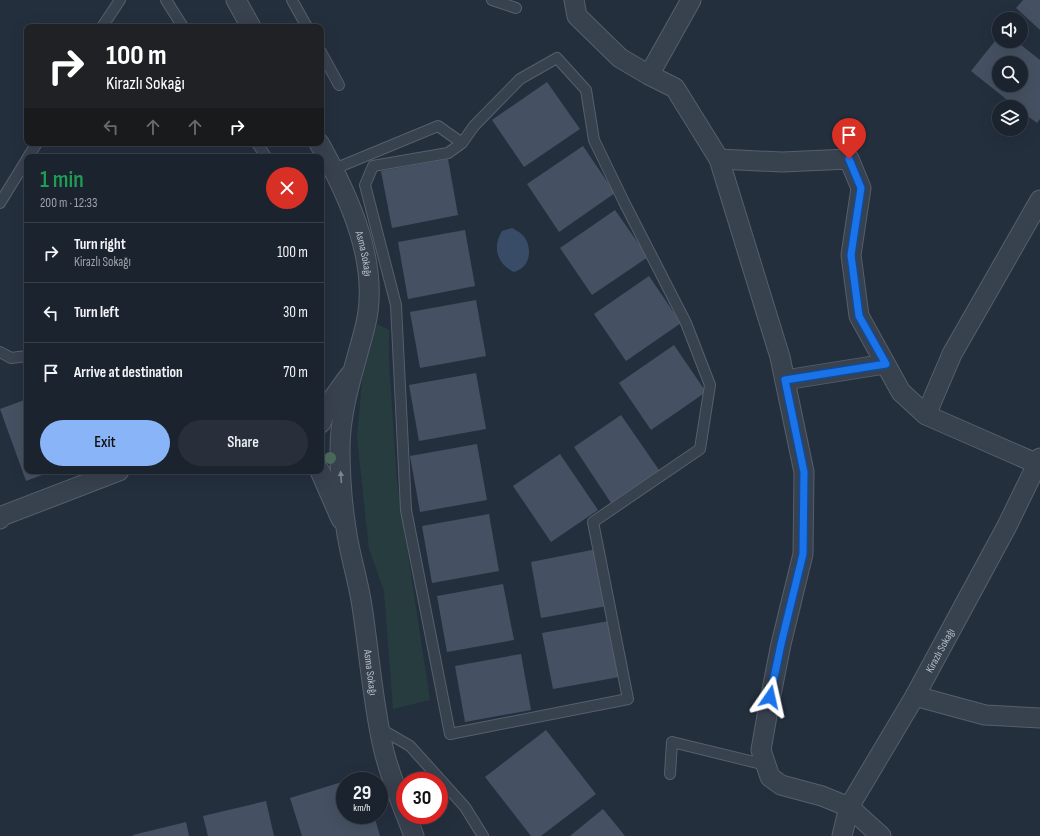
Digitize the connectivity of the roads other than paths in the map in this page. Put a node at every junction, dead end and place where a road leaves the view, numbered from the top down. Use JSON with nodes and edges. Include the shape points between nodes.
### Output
{"nodes":[{"id":1,"x":120,"y":0,"type":"edge"},
{"id":2,"x":166,"y":0,"type":"edge"},
{"id":3,"x":236,"y":0,"type":"edge"},
{"id":4,"x":292,"y":0,"type":"edge"},
{"id":5,"x":492,"y":0,"type":"edge"},
{"id":6,"x":574,"y":0,"type":"edge"},
{"id":7,"x":691,"y":0,"type":"edge"},
{"id":8,"x":516,"y":8,"type":"dead end"},
{"id":9,"x":104,"y":24,"type":"edge"},
{"id":10,"x":181,"y":24,"type":"edge"},
{"id":11,"x":249,"y":24,"type":"edge"},
{"id":12,"x":305,"y":24,"type":"edge"},
{"id":13,"x":324,"y":58,"type":"edge"},
{"id":14,"x":649,"y":75,"type":"junction"},
{"id":15,"x":339,"y":85,"type":"dead end"},
{"id":16,"x":462,"y":143,"type":"junction"},
{"id":17,"x":321,"y":146,"type":"edge"},
{"id":18,"x":719,"y":159,"type":"junction"},
{"id":19,"x":24,"y":164,"type":"edge"},
{"id":20,"x":334,"y":168,"type":"junction"},
{"id":21,"x":1040,"y":200,"type":"edge"},
{"id":22,"x":0,"y":203,"type":"edge"},
{"id":23,"x":0,"y":352,"type":"edge"},
{"id":24,"x":24,"y":356,"type":"edge"},
{"id":25,"x":886,"y":364,"type":"junction"},
{"id":26,"x":352,"y":372,"type":"junction"},
{"id":27,"x":785,"y":380,"type":"junction"},
{"id":28,"x":324,"y":413,"type":"edge"},
{"id":29,"x":926,"y":415,"type":"junction"},
{"id":30,"x":1039,"y":462,"type":"edge"},
{"id":31,"x":111,"y":474,"type":"edge"},
{"id":32,"x":321,"y":474,"type":"edge"},
{"id":33,"x":0,"y":518,"type":"edge"},
{"id":34,"x":346,"y":530,"type":"junction"},
{"id":35,"x":915,"y":696,"type":"junction"},
{"id":36,"x":1040,"y":718,"type":"edge"},
{"id":37,"x":379,"y":728,"type":"junction"},
{"id":38,"x":766,"y":765,"type":"junction"},
{"id":39,"x":670,"y":774,"type":"dead end"},
{"id":40,"x":396,"y":788,"type":"edge"},
{"id":41,"x":849,"y":807,"type":"junction"},
{"id":42,"x":409,"y":824,"type":"edge"},
{"id":43,"x":414,"y":836,"type":"edge"},
{"id":44,"x":483,"y":836,"type":"edge"},
{"id":45,"x":842,"y":836,"type":"edge"},
{"id":46,"x":881,"y":836,"type":"edge"}],
"edges":[{"from":1,"to":9,"type":"lane"},
{"from":2,"to":10,"type":"lane"},
{"from":3,"to":11,"type":"street"},
{"from":4,"to":12,"type":"lane"},
{"from":5,"to":8,"type":"lane"},
{"from":6,"to":14,"type":"street","via":[[577,16],[620,58]]},
{"from":7,"to":14,"type":"street"},
{"from":13,"to":15,"type":"lane"},
{"from":14,"to":18,"type":"street","via":[[676,88]]},
{"from":16,"to":16,"type":"lane","via":[[448,153],[373,166],[365,184],[396,305],[406,510],[450,734],[628,699],[594,522],[700,449],[710,385],[686,323],[594,140],[586,90],[557,58],[520,79],[474,126]]},
{"from":16,"to":20,"type":"lane","via":[[438,126]]},
{"from":17,"to":20,"type":"street","name":"Asma Sokağı"},
{"from":18,"to":25,"type":"street","via":[[782,162],[849,159],[861,188],[851,255],[859,316]]},
{"from":18,"to":27,"type":"street"},
{"from":19,"to":22,"type":"lane"},
{"from":20,"to":26,"type":"street","name":"Asma Sokağı","via":[[356,221],[369,281],[366,326]]},
{"from":21,"to":29,"type":"street","via":[[952,354]]},
{"from":23,"to":24,"type":"lane","via":[[11,358]]},
{"from":25,"to":27,"type":"street"},
{"from":25,"to":29,"type":"street","via":[[901,392]]},
{"from":26,"to":28,"type":"street","name":"Asma Sokağı"},
{"from":34,"to":26,"type":"street","name":"Asma Sokağı","one_way":true,"via":[[340,448]]},
{"from":27,"to":38,"type":"street","via":[[804,472],[803,554],[768,710],[761,750]]},
{"from":29,"to":30,"type":"street"},
{"from":30,"to":35,"type":"street","name":"Kirazlı Sokağı"},
{"from":31,"to":33,"type":"street"},
{"from":32,"to":34,"type":"street","name":"Asma Sokağı"},
{"from":34,"to":37,"type":"street","name":"Asma Sokağı","via":[[361,598]]},
{"from":35,"to":36,"type":"street","via":[[985,715]]},
{"from":35,"to":41,"type":"street","name":"Kirazlı Sokağı"},
{"from":37,"to":40,"type":"street","name":"Asma Sokağı"},
{"from":37,"to":44,"type":"lane","via":[[410,746],[465,807]]},
{"from":38,"to":39,"type":"lane","via":[[672,742]]},
{"from":38,"to":41,"type":"street","via":[[770,777],[781,785],[822,796]]},
{"from":41,"to":45,"type":"street","name":"Kirazlı Sokağı"},
{"from":41,"to":46,"type":"street"},
{"from":42,"to":43,"type":"street","name":"Asma Sokağı"}]}
